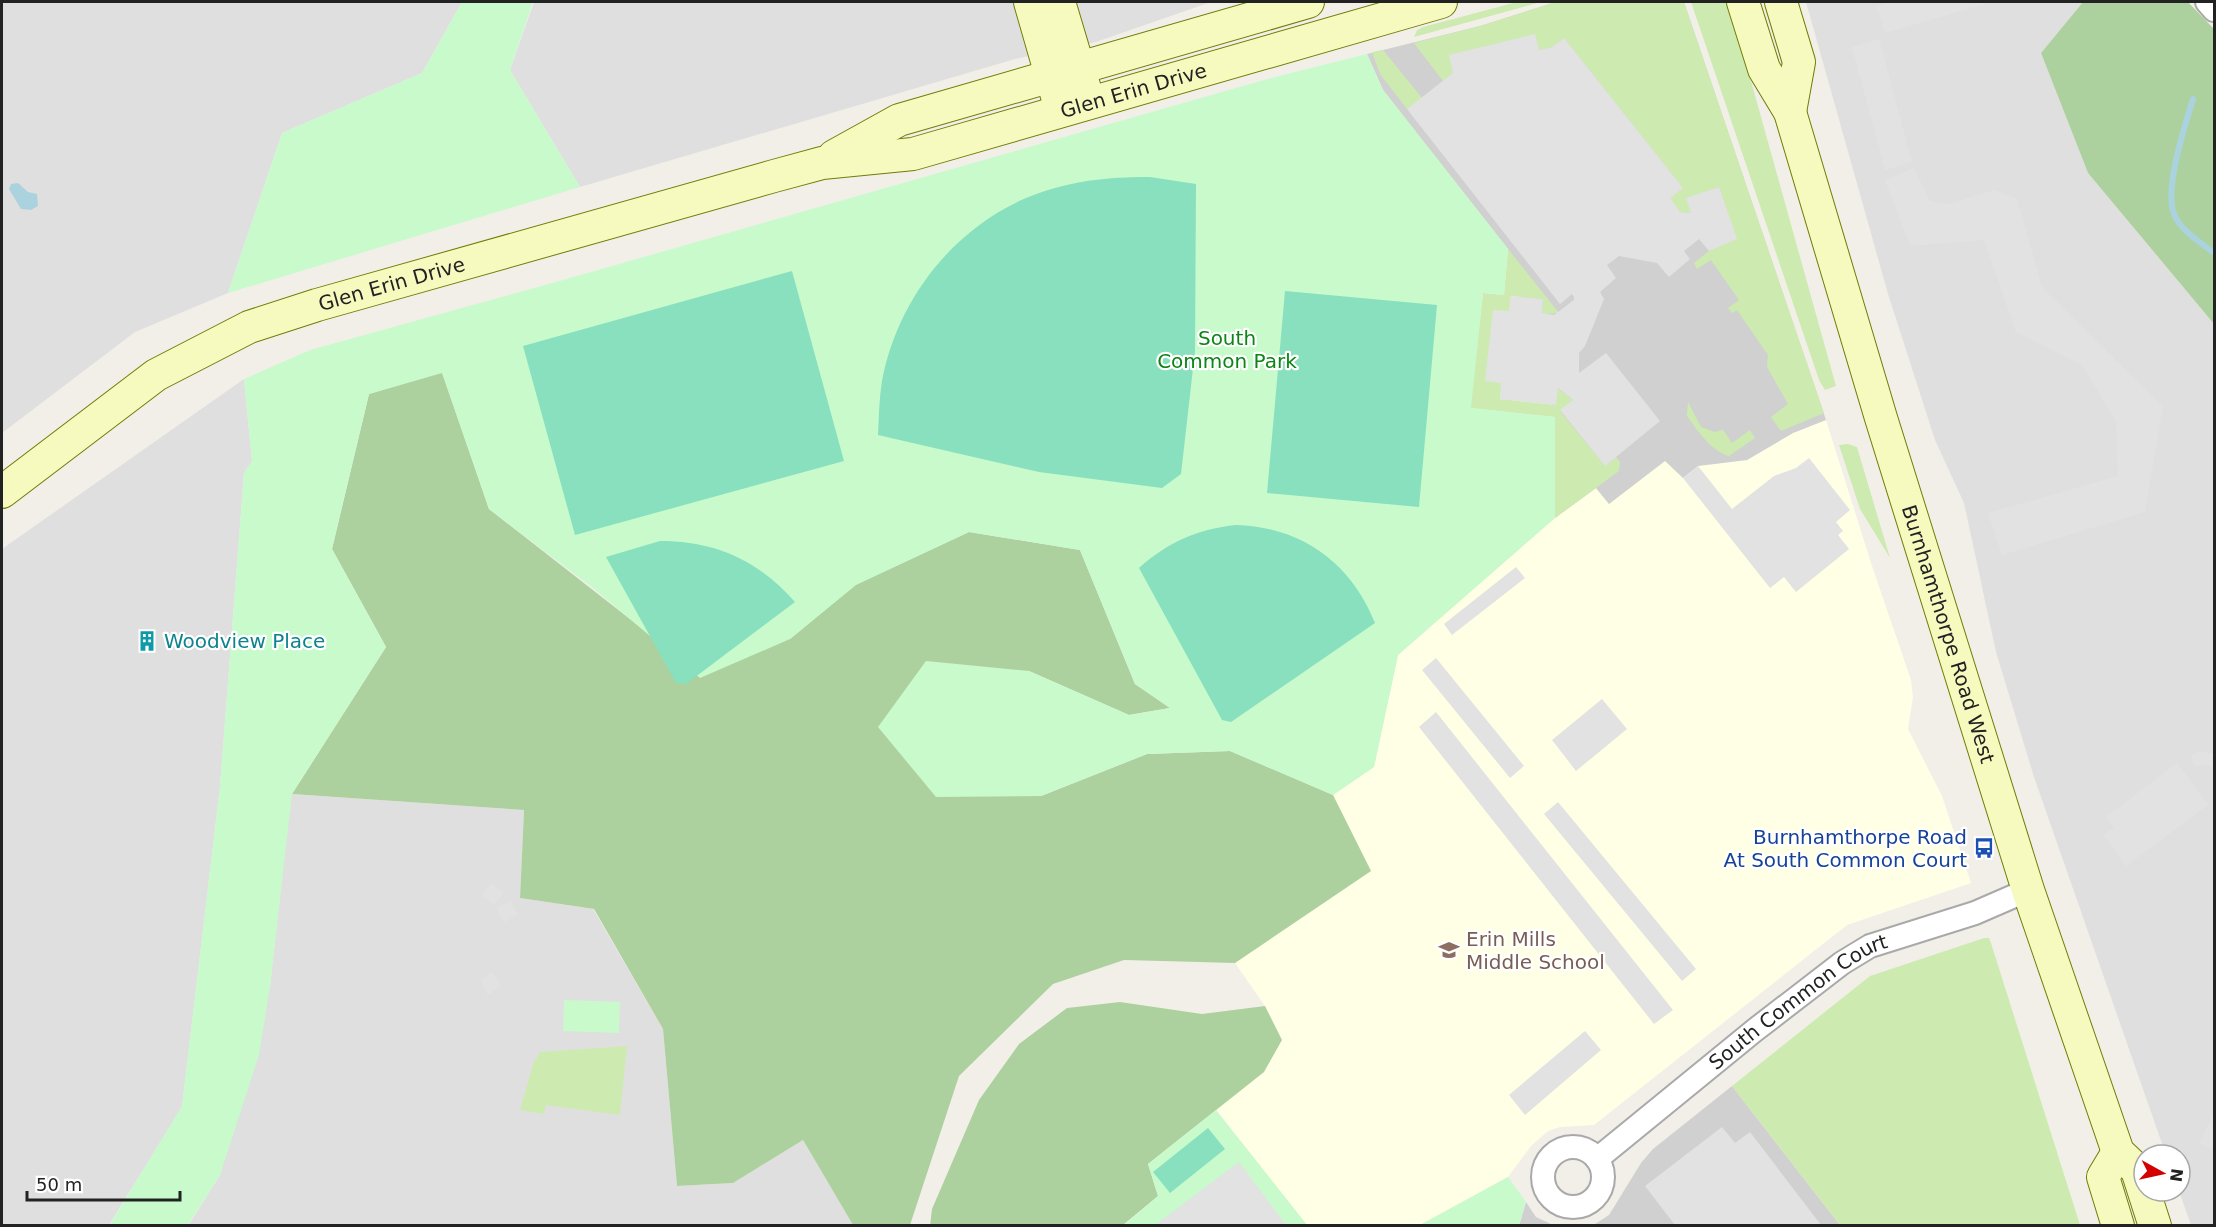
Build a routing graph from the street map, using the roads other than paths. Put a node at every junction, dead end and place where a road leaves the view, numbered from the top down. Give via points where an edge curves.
1 (1030, 2) edge
2 (1059, 2) edge
3 (1308, 2) edge
4 (1441, 2) edge
5 (1743, 2) edge
6 (1781, 2) edge
7 (2207, 2) edge
8 (2214, 10) edge
9 (1065, 72) junction
10 (1076, 108) junction
11 (1790, 112) junction
12 (822, 163) junction
13 (2, 492) edge
14 (2028, 890) junction
15 (2118, 1152) junction
16 (1597, 1159) dead end
17 (2118, 1226) edge
18 (2155, 1226) edge

1 - 9 street
2 - 9 street
3 - 9 street, Glen Erin Drive
4 - 10 street, Glen Erin Drive
5 - 11 street, Burnhamthorpe Road West via 1764,69
6 - 11 street, Burnhamthorpe Road West via 1798,62
7 - 8 street
9 - 10 street
9 - 12 street, Glen Erin Drive via 900,120
10 - 12 street, Glen Erin Drive via 913,154
11 - 14 street, Burnhamthorpe Road West
12 - 13 street, Glen Erin Drive via 249,327 156,375
14 - 15 street, Burnhamthorpe Road West
14 - 16 street, South Common Court via 1974,913 1870,946 1842,963
15 - 17 street via 2103,1177
15 - 18 street, Burnhamthorpe Road West via 2137,1170

